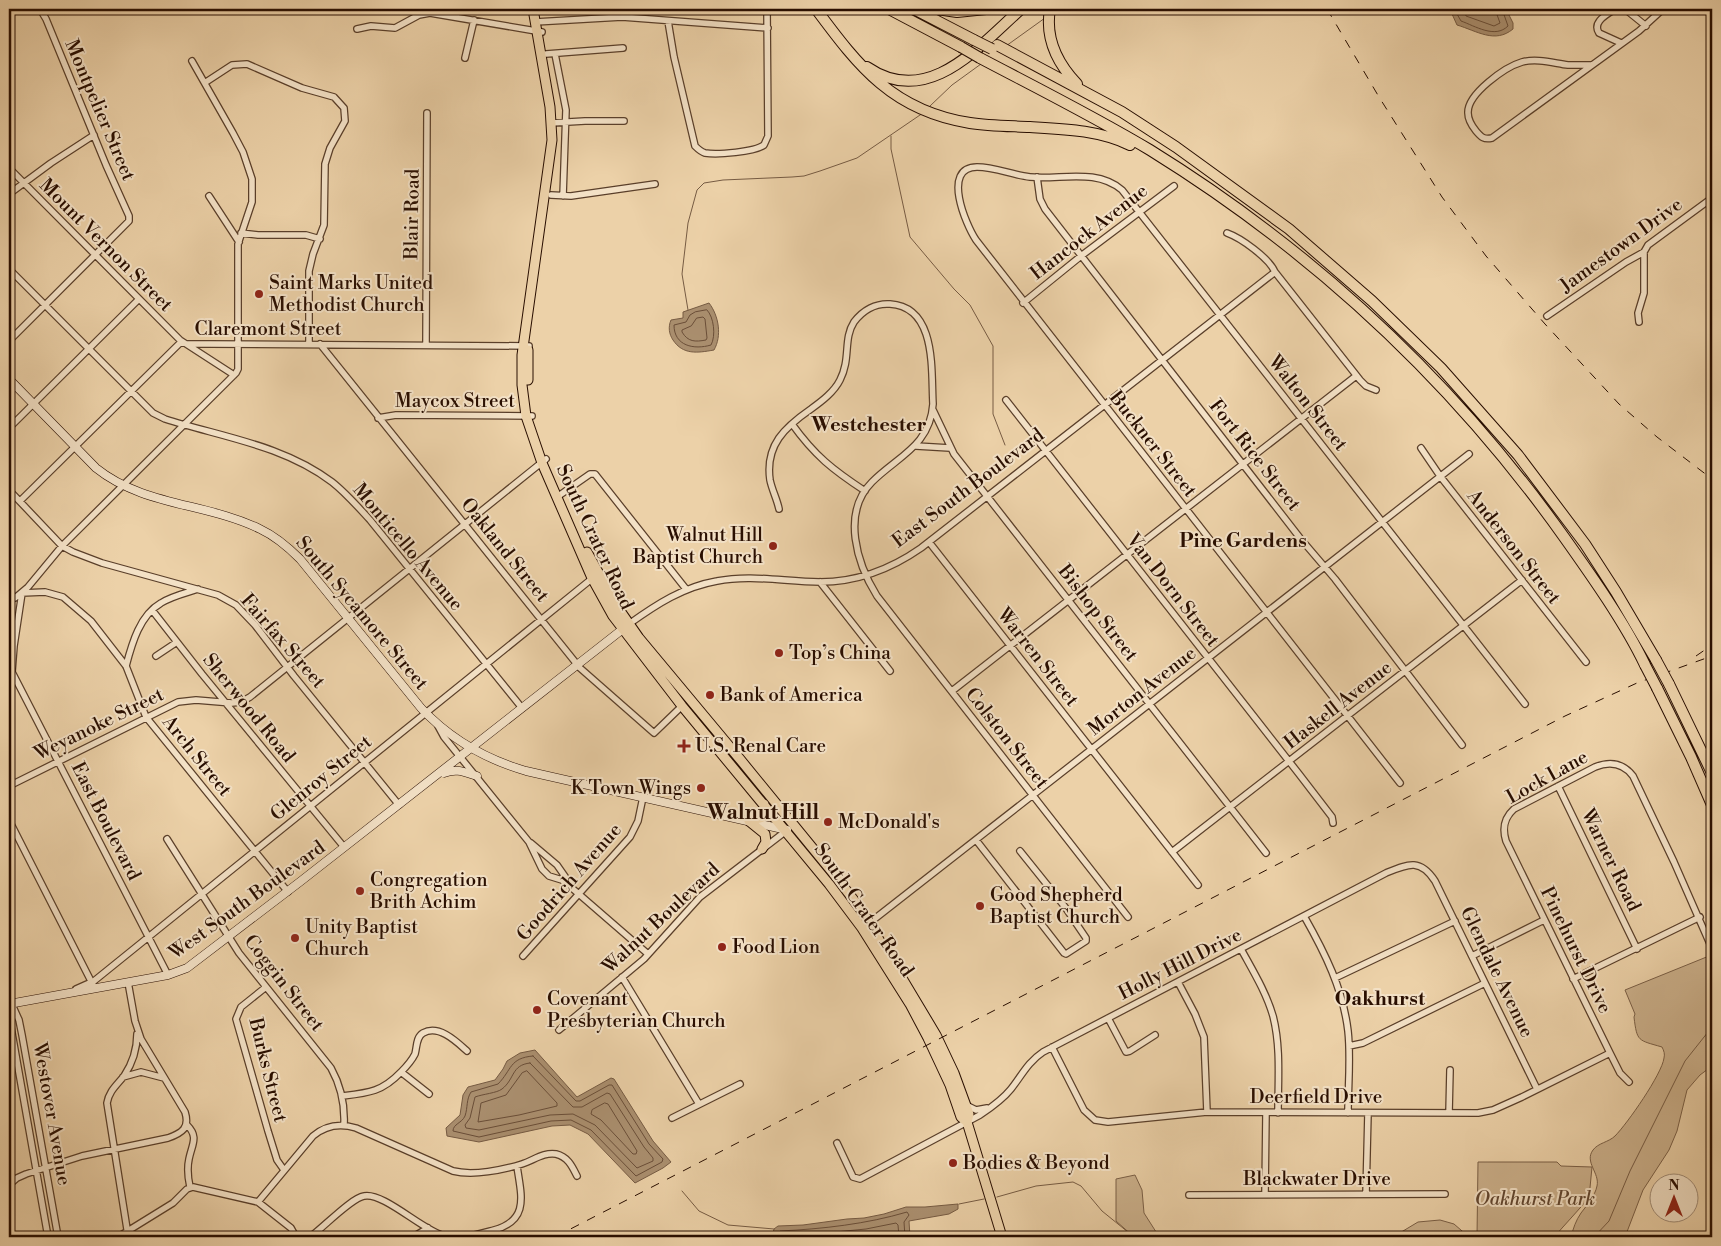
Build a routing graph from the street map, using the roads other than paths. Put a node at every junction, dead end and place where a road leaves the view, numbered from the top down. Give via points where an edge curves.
1 (40, 9) edge
2 (533, 9) edge
3 (539, 9) edge
4 (767, 9) edge
5 (816, 9) edge
6 (889, 9) edge
7 (914, 9) edge
8 (927, 9) edge
9 (937, 9) edge
10 (986, 9) edge
11 (1022, 9) edge
12 (1050, 9) edge
13 (1615, 9) edge
14 (1625, 9) edge
15 (1663, 9) edge
16 (474, 20) junction
17 (668, 21) junction
18 (539, 26) junction
19 (1646, 26) junction
20 (357, 28) dead end
21 (768, 28) junction
22 (977, 38) junction
23 (1621, 43) junction
24 (994, 47) junction
25 (623, 48) dead end
26 (551, 54) junction
27 (465, 58) dead end
28 (856, 59) junction
29 (192, 61) dead end
30 (1591, 65) junction
31 (206, 82) junction
32 (1083, 90) junction
33 (427, 113) dead end
34 (624, 121) dead end
35 (558, 122) junction
36 (94, 135) junction
37 (9, 168) edge
38 (1176, 168) junction
39 (1210, 172) junction
40 (1037, 177) junction
41 (24, 183) junction
42 (655, 184) dead end
43 (1174, 186) dead end
44 (9, 194) edge
45 (551, 195) junction
46 (209, 196) dead end
47 (563, 196) junction
48 (1712, 198) edge
49 (1140, 211) junction
50 (1227, 233) dead end
51 (241, 234) junction
52 (320, 239) junction
53 (239, 242) junction
54 (1644, 252) junction
55 (96, 255) junction
56 (1081, 256) junction
57 (9, 269) edge
58 (1274, 272) junction
59 (138, 299) junction
60 (1023, 303) junction
61 (45, 306) junction
62 (1220, 314) junction
63 (1547, 316) dead end
64 (1639, 322) dead end
65 (9, 341) edge
66 (181, 342) junction
67 (238, 344) junction
68 (308, 344) junction
69 (320, 344) junction
70 (426, 345) junction
71 (526, 346) junction
72 (88, 349) junction
73 (1162, 360) junction
74 (234, 375) junction
75 (1356, 376) junction
76 (9, 379) edge
77 (1376, 390) dead end
78 (131, 392) junction
79 (1006, 400) dead end
80 (33, 404) junction
81 (1104, 406) junction
82 (933, 410) junction
83 (530, 416) junction
84 (378, 418) junction
85 (1301, 418) junction
86 (184, 424) junction
87 (792, 424) junction
88 (9, 428) edge
89 (916, 446) junction
90 (76, 447) junction
91 (950, 448) junction
92 (1421, 448) dead end
93 (1046, 451) junction
94 (1469, 454) dead end
95 (544, 461) junction
96 (1243, 464) junction
97 (1440, 476) junction
98 (123, 486) junction
99 (9, 490) edge
100 (865, 491) junction
101 (559, 496) junction
102 (987, 496) junction
103 (20, 501) junction
104 (779, 509) dead end
105 (1185, 509) junction
106 (1382, 521) junction
107 (465, 525) junction
108 (929, 542) junction
109 (62, 546) junction
110 (1126, 555) junction
111 (1325, 566) junction
112 (410, 570) junction
113 (866, 575) junction
114 (595, 576) junction
115 (1522, 580) junction
116 (820, 582) junction
117 (686, 589) junction
118 (198, 590) junction
119 (22, 593) junction
120 (9, 600) edge
121 (1068, 600) junction
122 (152, 610) junction
123 (1266, 613) junction
124 (349, 619) junction
125 (541, 620) junction
126 (1463, 626) junction
127 (626, 627) junction
128 (177, 642) junction
129 (1010, 645) junction
130 (156, 656) dead end
131 (1208, 658) junction
132 (1586, 662) dead end
133 (486, 664) junction
134 (578, 664) junction
135 (126, 666) junction
136 (288, 668) junction
137 (890, 671) dead end
138 (1405, 671) junction
139 (952, 691) junction
140 (226, 703) junction
141 (1149, 703) junction
142 (1525, 704) dead end
143 (682, 706) junction
144 (522, 708) junction
145 (426, 713) junction
146 (146, 716) junction
147 (1347, 716) junction
148 (436, 722) junction
149 (1462, 745) dead end
150 (471, 748) junction
151 (1092, 749) junction
152 (461, 756) junction
153 (58, 761) junction
154 (365, 762) junction
155 (1289, 762) junction
156 (1712, 774) edge
157 (437, 776) junction
158 (476, 776) junction
159 (1400, 783) dead end
160 (9, 786) edge
161 (1558, 786) junction
162 (1033, 795) junction
163 (643, 798) junction
164 (764, 804) junction
165 (399, 805) junction
166 (1712, 805) edge
167 (310, 807) junction
168 (1231, 807) junction
169 (9, 820) edge
170 (749, 821) junction
171 (1333, 823) dead end
172 (794, 825) junction
173 (1504, 826) joint
174 (786, 831) junction
175 (166, 839) dead end
176 (976, 840) junction
177 (530, 842) junction
178 (344, 848) junction
179 (762, 849) junction
180 (255, 851) junction
181 (1020, 851) dead end
182 (1172, 852) junction
183 (1266, 853) dead end
184 (1427, 870) joint
185 (1198, 885) dead end
186 (573, 889) junction
187 (288, 892) junction
188 (201, 894) junction
189 (580, 894) junction
190 (1304, 916) junction
191 (1128, 917) dead end
192 (1700, 918) junction
193 (1455, 920) junction
194 (1544, 920) junction
195 (865, 926) junction
196 (148, 937) junction
197 (229, 937) junction
198 (1710, 944) dead end
199 (1636, 948) junction
200 (1241, 949) junction
201 (648, 954) junction
202 (523, 956) dead end
203 (1472, 956) junction
204 (168, 975) junction
205 (622, 977) junction
206 (1335, 978) junction
207 (1573, 979) junction
208 (128, 982) junction
209 (1178, 982) junction
210 (1485, 984) junction
211 (93, 985) junction
212 (266, 987) junction
213 (10, 1002) edge
214 (9, 1016) edge
215 (1108, 1018) junction
216 (137, 1029) junction
217 (559, 1030) dead end
218 (1155, 1035) dead end
219 (1349, 1046) junction
220 (1052, 1047) junction
221 (467, 1051) dead end
222 (1610, 1053) junction
223 (1450, 1070) dead end
224 (401, 1072) junction
225 (123, 1077) junction
226 (165, 1078) junction
227 (1630, 1082) dead end
228 (740, 1084) dead end
229 (1537, 1090) junction
230 (429, 1094) dead end
231 (342, 1096) junction
232 (965, 1103) junction
233 (699, 1104) junction
234 (991, 1107) junction
235 (1207, 1112) junction
236 (1266, 1112) junction
237 (36, 1113) junction
238 (1278, 1113) junction
239 (1348, 1113) junction
240 (1368, 1113) junction
241 (1449, 1113) junction
242 (26, 1114) junction
243 (672, 1118) dead end
244 (967, 1122) junction
245 (187, 1125) junction
246 (344, 1125) junction
247 (838, 1143) dead end
248 (114, 1150) junction
249 (517, 1166) junction
250 (46, 1168) junction
251 (284, 1170) junction
252 (36, 1171) junction
253 (577, 1176) dead end
254 (9, 1186) edge
255 (190, 1187) junction
256 (1265, 1194) junction
257 (1366, 1194) junction
258 (1445, 1194) dead end
259 (1189, 1195) dead end
260 (258, 1202) junction
261 (55, 1218) junction
262 (45, 1220) junction
263 (428, 1228) junction
264 (129, 1234) edge
265 (48, 1237) edge
266 (58, 1237) edge
267 (118, 1237) edge
268 (296, 1237) edge
269 (310, 1237) edge
270 (413, 1237) edge
271 (1002, 1237) edge

1 - 36 street, Montpelier Street
2 - 18 main road, South Crater Road
3 - 18 main road, South Crater Road
4 - 21 street
5 - 28 highway
6 - 38 highway, bridge via 1111,128
7 - 22 highway
8 - 22 highway
9 - 10 highway via 967,12
11 - 28 highway via 957,66 934,77 896,79 878,73
12 - 32 highway via 1049,34 1054,52 1062,67
13 - 23 street via 1596,28 1599,33
14 - 19 street
15 - 19 street
16 - 18 street
16 - 20 street via 424,14 395,28
16 - 27 street
17 - 18 street via 613,17
17 - 21 street
17 - 21 street via 694,143 705,153 764,145 768,136
18 - 26 main road, South Crater Road
18 - 35 main road, South Crater Road via 546,81
19 - 23 street
22 - 24 highway
23 - 30 street
24 - 32 highway
24 - 39 highway
25 - 26 street
26 - 35 main road, South Crater Road
28 - 38 highway via 872,78 894,94 945,118 978,124 1098,134 1126,143
29 - 31 street
30 - 30 street via 1492,138 1481,136 1468,118 1468,110 1476,94 1515,65 1534,60
31 - 51 street via 251,173 253,195
31 - 52 street via 232,65 248,64 302,88 330,95 342,103 345,121 325,164 325,218
32 - 39 highway via 1176,146
33 - 70 street, Blair Road
34 - 35 street
35 - 45 main road, South Crater Road
35 - 47 street
35 - 71 main road, South Crater Road via 549,166
36 - 41 street
36 - 55 street, Montpelier Street via 129,216 128,223
37 - 41 street, Mount Vernon Street
38 - 166 highway, bridge via 1316,268 1380,325 1446,391 1503,456 1602,593 1657,688
39 - 156 highway, bridge via 1289,229 1347,278 1409,335 1504,437 1554,501 1616,592 1669,684
40 - 49 street, Walton Street via 1088,176 1103,179 1122,190
40 - 56 street, Fort Rice Street via 1045,209
40 - 60 street, Buckner Street via 974,167 962,173 958,183 972,234
41 - 44 street
41 - 55 street, Mount Vernon Street
42 - 47 street
43 - 49 street, Hancock Avenue
45 - 47 street
45 - 71 main road, South Crater Road
46 - 53 street
48 - 54 street, Jamestown Drive via 1648,245
49 - 56 street, Hancock Avenue
49 - 62 street, Walton Street
50 - 58 street via 1269,261
51 - 52 street via 306,235
51 - 53 street
52 - 68 street via 309,271
53 - 67 street
54 - 63 street, Jamestown Drive
54 - 64 street via 1644,293 1638,313
55 - 59 street, Mount Vernon Street
55 - 61 street
56 - 60 street, Hancock Avenue
56 - 73 street, Fort Rice Street
57 - 61 street, Monticello Avenue
58 - 62 street, East South Boulevard
58 - 75 street
59 - 66 street, Mount Vernon Street
59 - 72 street
60 - 81 street, Buckner Street
61 - 65 street
61 - 72 street, Monticello Avenue
62 - 73 street, East South Boulevard
62 - 85 street, Walton Street
66 - 67 street, Claremont Street
66 - 74 street, Mount Vernon Street
66 - 78 street, Claremont Street
67 - 68 street, Claremont Street
67 - 74 street via 238,369
68 - 69 street, Claremont Street
69 - 70 street, Claremont Street
69 - 84 street, Oakland Street
70 - 71 street, Claremont Street
71 - 83 main road, South Crater Road via 522,385
72 - 78 street, Monticello Avenue
72 - 80 street
73 - 81 street, East South Boulevard
73 - 96 street, Fort Rice Street
74 - 86 street
75 - 77 street
75 - 85 street
76 - 80 main road, South Sycamore Street
78 - 86 street, Monticello Avenue via 153,413
78 - 90 street, Claremont Street
79 - 93 street, Van Dorn Street
80 - 88 street
80 - 90 main road, South Sycamore Street
81 - 93 street, East South Boulevard
81 - 105 street, Buckner Street
82 - 87 street via 926,332 916,315 908,309 879,304 861,314 853,323 846,364 836,386
82 - 89 street via 928,427
82 - 91 street, Bishop Street
83 - 84 street, Maycox Street via 396,415
83 - 95 main road, South Crater Road
84 - 107 street, Oakland Street
85 - 96 street
85 - 106 street, Walton Street
86 - 98 street
86 - 112 street, Monticello Avenue via 285,454 316,471 356,504
87 - 100 street via 807,446
87 - 104 street via 778,438 770,460 771,482
89 - 91 street
89 - 100 street
90 - 98 main road, South Sycamore Street via 96,468
90 - 103 street, Claremont Street
91 - 102 street, Bishop Street
92 - 97 street, Anderson Street
93 - 102 street, East South Boulevard
93 - 110 street, Van Dorn Street
94 - 97 street, Morton Avenue
95 - 101 main road, South Crater Road
95 - 107 street, Weyanoke Street
96 - 105 street
96 - 111 street, Fort Rice Street
97 - 106 street, Morton Avenue
97 - 115 street, Anderson Street
98 - 109 street
98 - 124 main road, South Sycamore Street via 267,532 300,559
99 - 103 street, Fairfax Street
100 - 113 street, Colston Street via 856,512 854,529
101 - 114 main road, South Crater Road
101 - 117 street via 592,473 597,475
102 - 108 street, East South Boulevard
102 - 121 street, Bishop Street
103 - 109 street, Fairfax Street
105 - 110 street
105 - 123 street, Buckner Street
106 - 111 street, Morton Avenue
106 - 126 street, Walton Street
107 - 112 street, Weyanoke Street
107 - 125 street, Oakland Street
108 - 113 street, East South Boulevard via 898,562
108 - 129 street, Warren Street
109 - 118 street, Fairfax Street via 102,562
109 - 119 street
110 - 121 street
110 - 131 street, Van Dorn Street
111 - 123 street, Morton Avenue
111 - 138 street, Fort Rice Street
112 - 124 street, Weyanoke Street
112 - 133 street, Monticello Avenue
113 - 116 street, East South Boulevard
113 - 139 street, Colston Street via 877,596
114 - 125 street, Glenroy Street
114 - 127 main road, South Crater Road
115 - 126 street, Haskell Avenue
115 - 132 street, Anderson Street
116 - 117 street, East South Boulevard via 738,578
116 - 137 street
117 - 127 street, East South Boulevard
118 - 122 street via 162,602
118 - 136 street, Fairfax Street via 236,605
119 - 120 street
119 - 135 street, Arch Street via 45,592 70,602 100,631
119 - 153 street, East Boulevard via 12,672
121 - 129 street
121 - 141 street, Bishop Street
122 - 128 street, Sherwood Road
122 - 135 street via 138,630
123 - 131 street, Morton Avenue
123 - 147 street, Buckner Street
124 - 136 street, Weyanoke Street
124 - 145 main road, South Sycamore Street
125 - 133 street, Glenroy Street
125 - 134 street, Oakland Street
126 - 138 street, Haskell Avenue
126 - 142 street, Walton Street
127 - 134 main road, East South Boulevard
127 - 143 main road, South Crater Road
127 - 172 main road, South Crater Road
128 - 130 street
128 - 140 street, Sherwood Road
129 - 139 street
129 - 151 street, Warren Street
131 - 141 street, Morton Avenue
131 - 155 street, Van Dorn Street
133 - 144 street, Monticello Avenue
133 - 145 street, Glenroy Street
134 - 143 street, Oakland Street via 654,732
134 - 144 main road, East South Boulevard
135 - 146 street, Arch Street
136 - 140 street, Weyanoke Street via 250,697
136 - 154 street, Fairfax Street
138 - 147 street, Haskell Avenue
138 - 149 street, Fort Rice Street
139 - 162 street, Colston Street
140 - 146 street, Weyanoke Street via 188,700
140 - 167 street, Sherwood Road
141 - 151 street, Morton Avenue
141 - 168 street, Bishop Street
143 - 164 main road, South Crater Road
144 - 150 main road, East South Boulevard
145 - 148 main road, South Sycamore Street
145 - 154 street, Glenroy Street
146 - 153 street, Weyanoke Street
146 - 180 street, Arch Street
147 - 155 street, Haskell Avenue
147 - 159 street, Buckner Street
148 - 150 main road, South Sycamore Street
148 - 152 street, South Sycamore Street
150 - 152 main road, West South Boulevard
150 - 163 main road, South Sycamore Street via 526,771
151 - 162 street, Morton Avenue
151 - 182 street, Warren Street
152 - 157 main road, West South Boulevard
152 - 158 street, South Sycamore Street
153 - 160 street, Weyanoke Street
153 - 196 street, East Boulevard
154 - 165 street, Fairfax Street
154 - 167 street, Glenroy Street
155 - 168 street, Haskell Avenue
155 - 171 street, Van Dorn Street via 1332,817
157 - 158 main road via 455,770
157 - 165 main road, West South Boulevard
158 - 177 street, South Sycamore Street
161 - 173 street, Lock Lane via 1514,809
161 - 192 street, Lock Lane via 1604,763 1625,769 1635,781
161 - 199 street, Warner Road
162 - 176 street, Morton Avenue
162 - 191 street, Colston Street
163 - 170 main road, South Sycamore Street
163 - 189 street, Goodrich Avenue via 633,832
164 - 170 main road via 766,811 763,817
164 - 174 main road, South Crater Road
165 - 178 main road, West South Boulevard
167 - 178 street, Sherwood Road
167 - 180 street, Glenroy Street
168 - 182 street, Haskell Avenue
168 - 183 street, Bishop Street
169 - 211 street
170 - 174 main road, South Sycamore Street
170 - 179 main road via 765,834 766,842
172 - 174 main road
172 - 195 main road, South Crater Road via 844,886
173 - 194 street, Pinehurst Drive via 1506,840
174 - 179 street, Walnut Boulevard
174 - 195 main road, South Crater Road
175 - 188 street, Coggin Street
176 - 181 street via 1066,954 1086,938
176 - 195 street, Morton Avenue
177 - 186 street via 557,865
177 - 186 street via 542,869
178 - 187 main road, West South Boulevard
179 - 201 street, Walnut Boulevard via 700,897
180 - 187 street, Arch Street
180 - 188 street, Glenroy Street
182 - 185 street, Warren Street
184 - 190 street, Holly Hill Drive via 1415,865 1404,866
184 - 193 street, Glendale Avenue
186 - 189 street
187 - 197 main road, West South Boulevard
188 - 196 street, Glenroy Street
188 - 197 street, Coggin Street
189 - 201 street
189 - 202 street, Goodrich Avenue
190 - 200 street, Holly Hill Drive
190 - 206 street
192 - 198 street
192 - 199 street
193 - 203 street, Glendale Avenue
193 - 206 street
194 - 203 street
194 - 207 street, Pinehurst Drive
195 - 232 main road, South Crater Road via 936,1035
195 - 244 main road, South Crater Road via 924,1029 961,1117
196 - 204 street, East Boulevard
196 - 211 street, Glenroy Street
197 - 204 main road, West South Boulevard via 187,968
197 - 212 street, Coggin Street
199 - 207 street
200 - 209 street, Holly Hill Drive
200 - 238 street via 1274,1021
201 - 205 street, Walnut Boulevard
203 - 210 street, Glendale Avenue
204 - 208 main road, West South Boulevard
205 - 217 street, Walnut Boulevard
205 - 233 street
206 - 219 street via 1346,1018
207 - 222 street, Pinehurst Drive
208 - 211 main road, West South Boulevard
208 - 216 street
209 - 215 street, Holly Hill Drive
209 - 235 street via 1204,1037
210 - 219 street via 1371,1040
210 - 229 street, Glendale Avenue
211 - 213 main road, West South Boulevard via 65,994
212 - 231 street, Coggin Street via 330,1068
212 - 251 street, Burks Street via 241,1007 237,1023 275,1153
213 - 237 street, Westover Avenue via 21,1027
214 - 242 street, Westover Avenue
215 - 218 street via 1126,1052
215 - 220 street, Holly Hill Drive
216 - 225 street via 134,1054
216 - 226 street via 144,1047
219 - 239 street
220 - 234 street, Holly Hill Drive via 1035,1057 1010,1090
220 - 235 street, Deerfield Drive via 1078,1100 1095,1120 1111,1122
221 - 224 street via 446,1035 433,1031 421,1034 413,1057
222 - 227 street, Pinehurst Drive via 1620,1074
222 - 229 street, Deerfield Drive
223 - 241 street
224 - 230 street
224 - 231 street via 380,1089
225 - 226 street via 141,1072
225 - 248 street via 108,1096 107,1103
226 - 245 street via 187,1117
228 - 233 street
229 - 241 street, Deerfield Drive via 1485,1112
231 - 246 street, Coggin Street
232 - 234 street via 976,1110
232 - 244 main road, South Crater Road via 969,1114
233 - 243 street
234 - 244 street, Holly Hill Drive
235 - 236 street, Deerfield Drive
236 - 238 street, Deerfield Drive
236 - 256 street
237 - 242 street
237 - 250 street, Westover Avenue
238 - 239 street, Deerfield Drive
239 - 240 street, Deerfield Drive
240 - 241 street, Deerfield Drive
240 - 257 street
242 - 252 street, Westover Avenue
244 - 247 street, Holly Hill Drive via 860,1179 852,1176
244 - 271 main road, South Crater Road
245 - 248 street via 168,1138
245 - 255 street via 194,1141 189,1160
246 - 249 street via 460,1173
246 - 251 street via 317,1133
248 - 250 street
248 - 264 street
249 - 253 street via 554,1154 568,1160
249 - 263 street via 521,1207 518,1216 508,1225 456,1237 440,1235
250 - 252 street
250 - 261 street, Westover Avenue
251 - 260 street
252 - 254 street via 17,1178
252 - 262 street, Westover Avenue
255 - 260 street
255 - 264 street
256 - 257 street, Blackwater Drive
256 - 259 street, Blackwater Drive
257 - 258 street, Blackwater Drive
260 - 268 street via 291,1228
261 - 262 street
261 - 266 street, Westover Avenue
262 - 265 street, Westover Avenue
263 - 269 street via 384,1201 367,1195 355,1200
263 - 270 street
264 - 267 street

